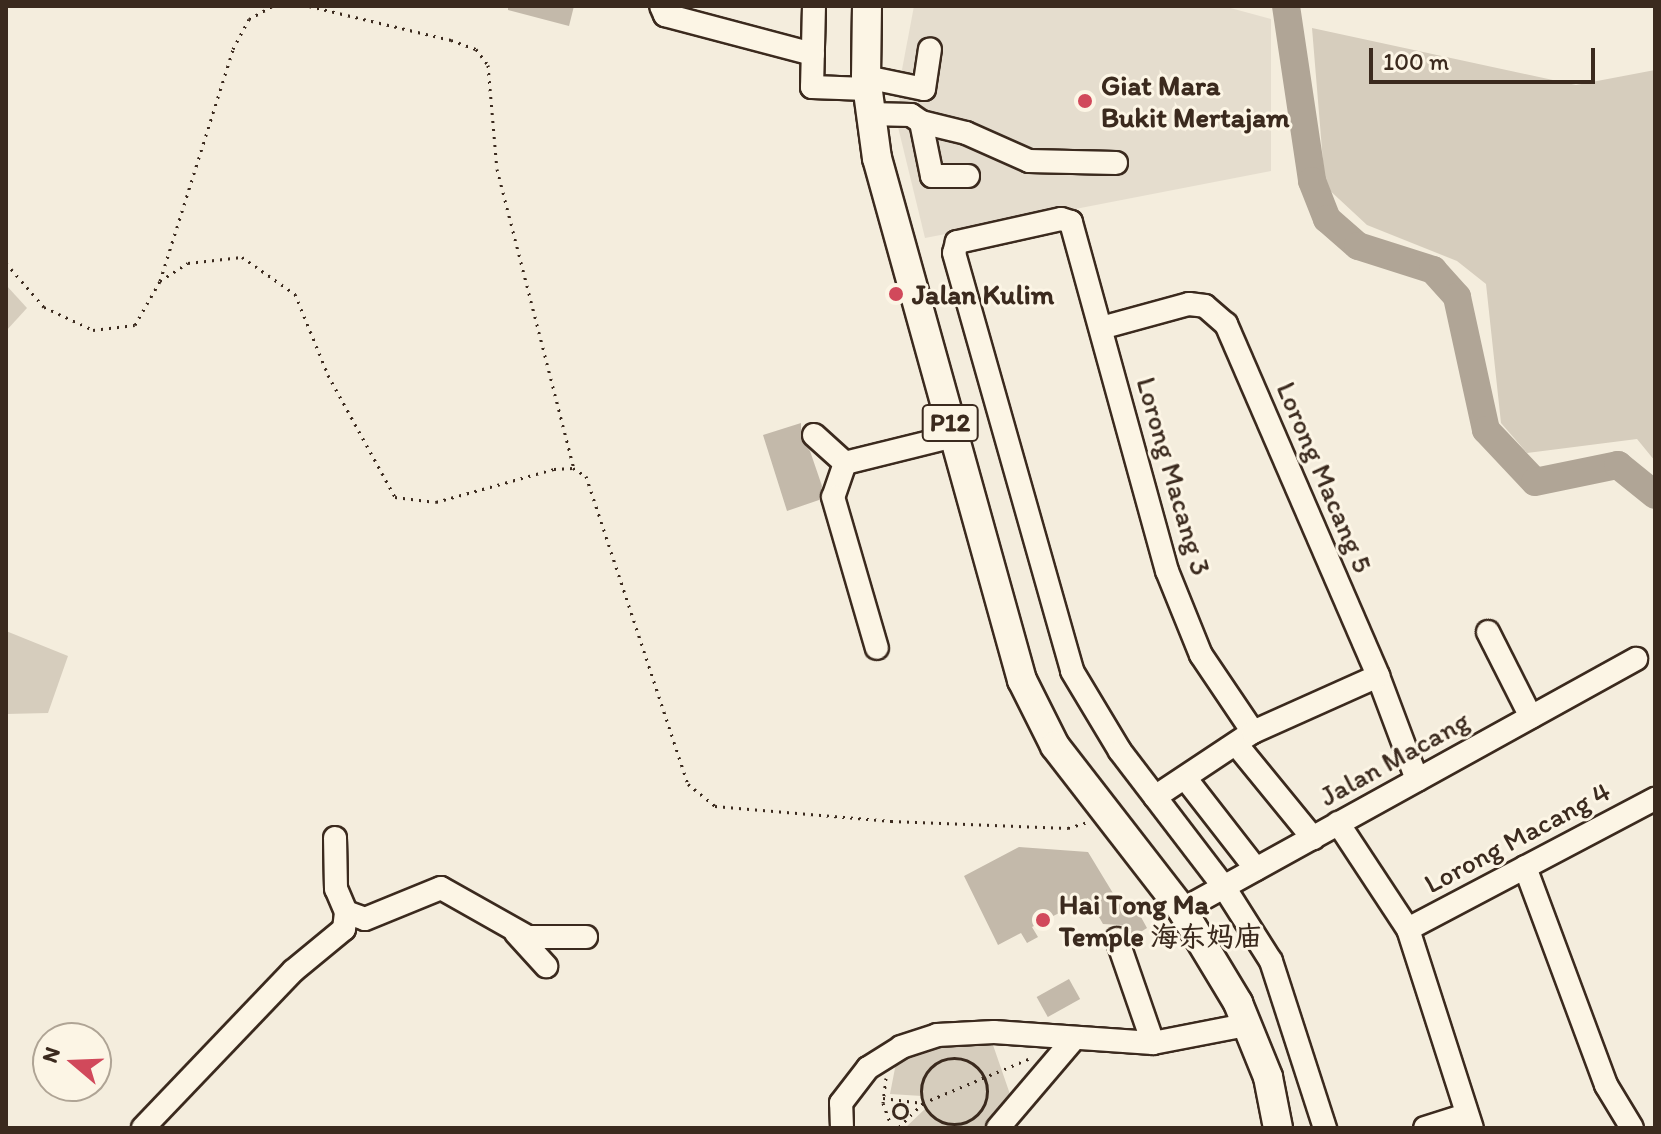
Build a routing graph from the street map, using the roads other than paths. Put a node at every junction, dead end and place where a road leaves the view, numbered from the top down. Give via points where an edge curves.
1 (661, 6) edge
2 (814, 6) edge
3 (867, 6) edge
4 (930, 49) dead end
5 (813, 54) junction
6 (914, 90) junction
7 (867, 94) junction
8 (916, 118) junction
9 (1116, 163) dead end
10 (968, 176) dead end
11 (1101, 328) junction
12 (814, 435) dead end
13 (954, 436) junction
14 (845, 463) junction
15 (1488, 632) dead end
16 (877, 648) dead end
17 (1636, 659) dead end
18 (1378, 676) junction
19 (1531, 717) junction
20 (1245, 738) junction
21 (1186, 779) junction
22 (1417, 780) junction
23 (1155, 797) junction
24 (1655, 799) edge
25 (1338, 823) junction
26 (335, 838) dead end
27 (1313, 838) junction
28 (1525, 867) junction
29 (1256, 869) junction
30 (1224, 887) junction
31 (1182, 910) junction
32 (346, 912) junction
33 (1408, 929) junction
34 (512, 930) junction
35 (586, 937) dead end
36 (1117, 939) dead end
37 (546, 966) dead end
38 (1246, 1025) junction
39 (1073, 1040) junction
40 (1153, 1043) junction
41 (1469, 1121) edge
42 (143, 1128) edge
43 (842, 1128) edge
44 (998, 1128) edge
45 (1278, 1128) edge
46 (1325, 1128) edge
47 (1425, 1128) edge
48 (1632, 1128) edge

1 - 5 street via 665,15
2 - 5 street
3 - 7 main road, P12
4 - 6 street via 924,89
5 - 7 street via 812,87
6 - 7 street
6 - 8 street
7 - 8 street
7 - 13 main road, P12
8 - 9 street via 1029,161
8 - 10 street via 932,176
11 - 18 street, Lorong Macang 5 via 1189,304 1205,306 1226,324
11 - 20 street, Lorong Macang 3 via 1167,571 1201,655
11 - 23 street, Lorong Macang 3 via 1071,222 1061,219 957,242 954,253 1072,671
12 - 14 street
13 - 14 street
13 - 31 main road, P12 via 1022,680 1055,746
14 - 16 street via 833,497
15 - 19 street
17 - 19 street, Jalan Macang
18 - 20 street
18 - 22 street, Lorong Macang 5
19 - 22 street, Jalan Macang
20 - 21 street
20 - 27 street, Lorong Macang 3
21 - 23 street
21 - 29 street
22 - 25 street, Jalan Macang
23 - 30 street
24 - 28 street, Lorong Macang 4
25 - 27 street, Jalan Macang
25 - 33 street
26 - 32 street via 336,889
27 - 29 street, Jalan Macang
28 - 33 street, Lorong Macang 4
28 - 48 street via 1606,1085
29 - 30 street, Jalan Macang
30 - 31 street, Jalan Macang
30 - 46 street via 1271,961
31 - 38 main road, P12
32 - 34 street via 365,919 441,888
32 - 42 street via 344,929 293,971
33 - 41 street
34 - 35 street via 528,937
34 - 37 street
36 - 40 street
38 - 40 street
38 - 45 main road, P12 via 1268,1077
39 - 40 street
39 - 43 street via 994,1032 937,1035 891,1053 851,1085 841,1103
39 - 44 street
41 - 47 street

